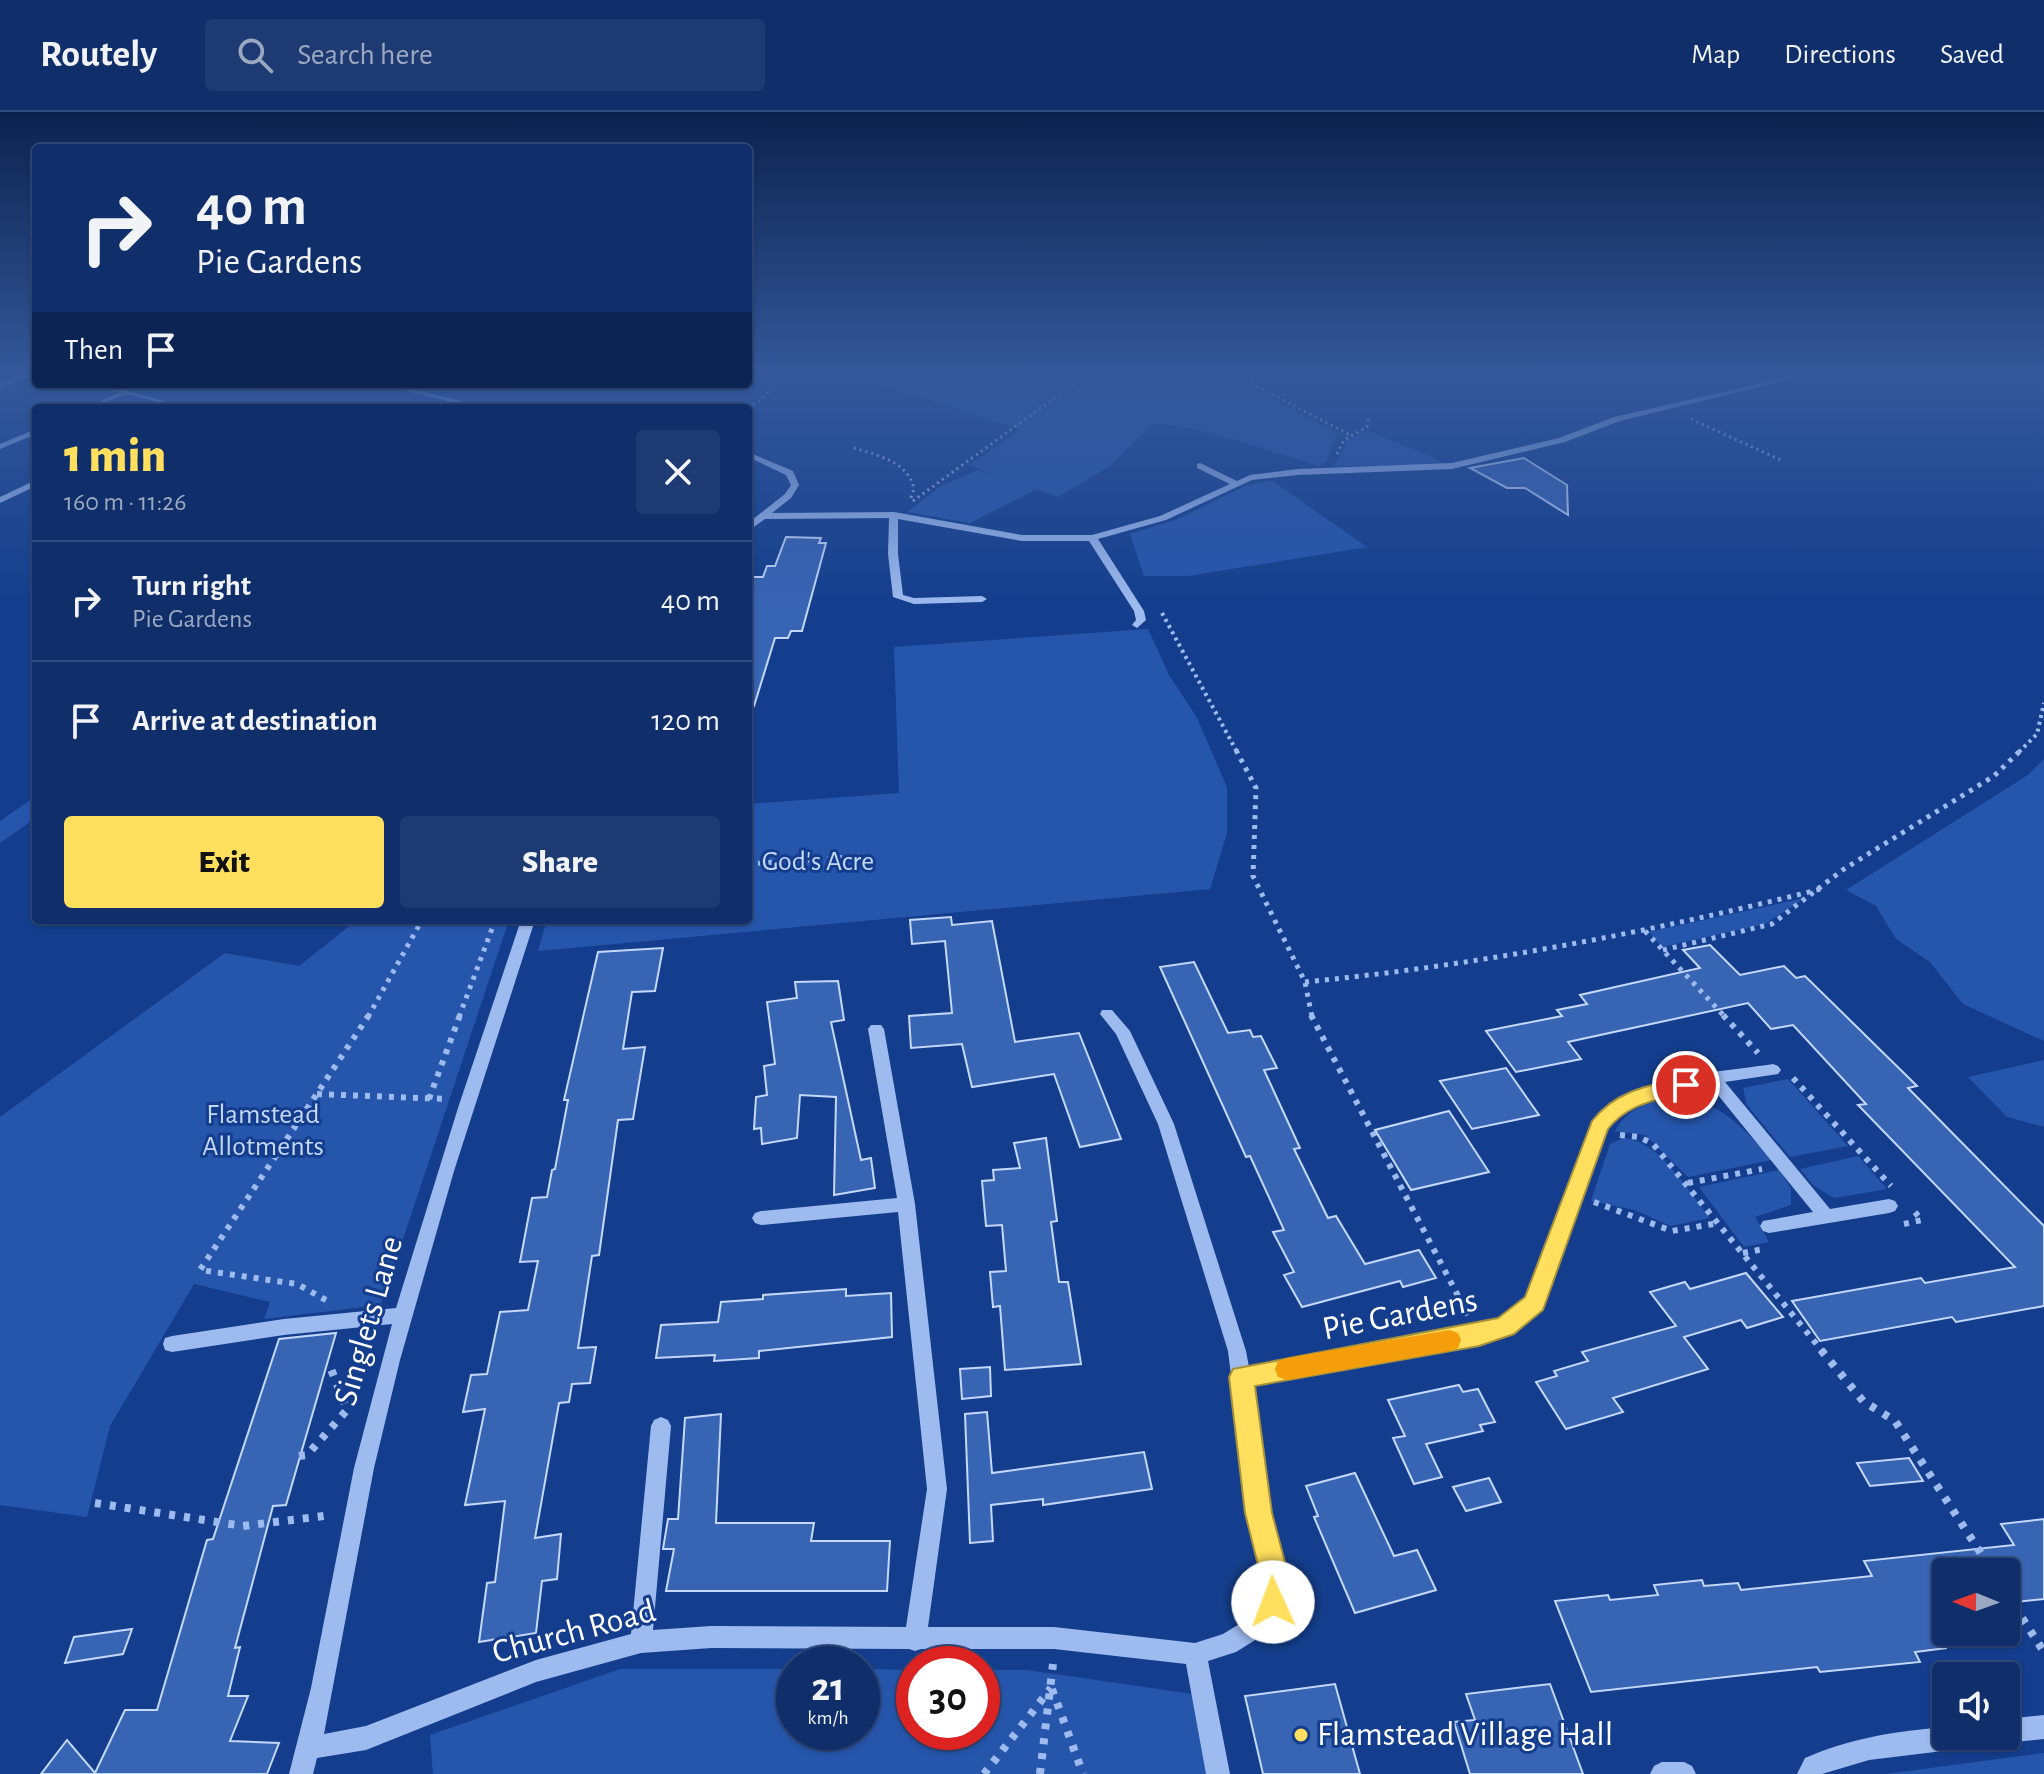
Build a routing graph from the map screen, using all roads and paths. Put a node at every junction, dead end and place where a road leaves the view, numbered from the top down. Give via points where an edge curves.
1 (867, 453) edge
2 (980, 453) edge
3 (1509, 453) edge
4 (1765, 453) edge
5 (752, 455) edge
6 (1783, 461) dead end
7 (1200, 466) dead end
8 (1236, 484) junction
9 (32, 485) edge
10 (0, 500) edge
11 (894, 515) junction
12 (765, 516) junction
13 (752, 525) edge
14 (1092, 538) junction
15 (982, 599) dead end
16 (1157, 604) dead end
17 (1137, 625) dead end
18 (2044, 703) edge
19 (865, 856) dead end
20 (752, 864) edge
21 (1821, 889) junction
22 (420, 924) edge
23 (527, 924) edge
24 (493, 926) dead end
25 (1644, 930) junction
26 (1663, 950) junction
27 (1305, 982) junction
28 (1107, 1014) dead end
29 (876, 1029) dead end
30 (1760, 1056) junction
31 (1778, 1066) junction
32 (1714, 1080) junction
33 (316, 1094) junction
34 (429, 1099) junction
35 (468, 1100) junction
36 (1595, 1137) junction
37 (1784, 1165) junction
38 (1688, 1183) junction
39 (1576, 1197) junction
40 (906, 1204) junction
41 (1889, 1206) dead end
42 (1826, 1216) junction
43 (761, 1218) dead end
44 (1719, 1223) junction
45 (1769, 1226) dead end
46 (1893, 1226) dead end
47 (1779, 1246) dead end
48 (1742, 1253) junction
49 (341, 1300) dead end
50 (402, 1315) junction
51 (1479, 1335) junction
52 (172, 1344) dead end
53 (325, 1370) dead end
54 (1241, 1377) junction
55 (661, 1426) dead end
56 (299, 1456) dead end
57 (95, 1503) dead end
58 (355, 1512) junction
59 (1984, 1558) edge
60 (2020, 1615) edge
61 (915, 1640) junction
62 (641, 1642) junction
63 (2044, 1652) edge
64 (1195, 1654) junction
65 (1053, 1664) dead end
66 (1051, 1687) junction
67 (2044, 1727) edge
68 (2020, 1730) edge
69 (1932, 1740) edge
70 (308, 1748) junction
71 (301, 1774) edge
72 (984, 1774) edge
73 (1040, 1774) edge
74 (1083, 1774) edge
75 (1218, 1774) edge
76 (1662, 1774) edge
77 (1684, 1774) edge
78 (1809, 1774) edge

1 - 2 path via 913,478 908,505
3 - 8 street via 1452,466 1298,472
4 - 6 path
5 - 12 street via 776,463 795,478 793,491
7 - 8 street
8 - 14 street via 1163,518
9 - 10 street
11 - 12 street
11 - 14 street via 1022,538
11 - 15 street via 898,597
12 - 13 street
14 - 17 street via 1139,611
16 - 27 path via 1256,788 1253,876
18 - 21 path via 2037,734 1994,776 1844,869
19 - 20 path
21 - 25 path
21 - 26 path via 1772,924
22 - 33 path via 379,1000
23 - 35 street, Singlets Lane
24 - 34 path
25 - 26 path
25 - 27 path via 1387,975
26 - 30 path
27 - 51 path via 1308,1010
28 - 54 street via 1122,1031 1166,1124 1223,1301
29 - 40 street
30 - 31 path
30 - 31 path
31 - 32 street, Pie Gardens
31 - 46 path via 1922,1220
32 - 36 street, Pie Gardens via 1640,1094 1609,1113
32 - 37 street
33 - 34 path
33 - 49 path via 200,1270 297,1284 328,1301
34 - 35 path
35 - 50 street, Singlets Lane
36 - 38 path via 1639,1137 1653,1144
36 - 39 street, Pie Gardens
37 - 38 path
37 - 42 street
38 - 44 path
39 - 44 path via 1672,1231
39 - 51 street, Pie Gardens via 1534,1303 1505,1326
40 - 43 street
40 - 61 street via 937,1489
41 - 42 street
42 - 45 street
44 - 48 path
47 - 48 path
48 - 59 path via 1863,1401 1895,1421
50 - 52 street
50 - 58 street, Singlets Lane
51 - 54 street, Pie Gardens
53 - 56 path via 331,1369 347,1410 307,1455
54 - 64 street via 1258,1513 1277,1585 1268,1619 1228,1644
55 - 62 street
57 - 58 path via 243,1526
58 - 70 street, Singlets Lane
60 - 63 path
61 - 62 street, Church Road via 711,1637
61 - 64 street, Church Road via 1054,1638
62 - 70 street, Church Road via 536,1671 366,1738
64 - 75 street
65 - 66 path
66 - 72 path
66 - 73 path
66 - 74 path
67 - 68 street
69 - 78 street via 1833,1756
70 - 71 street, Singlets Lane
76 - 77 street

